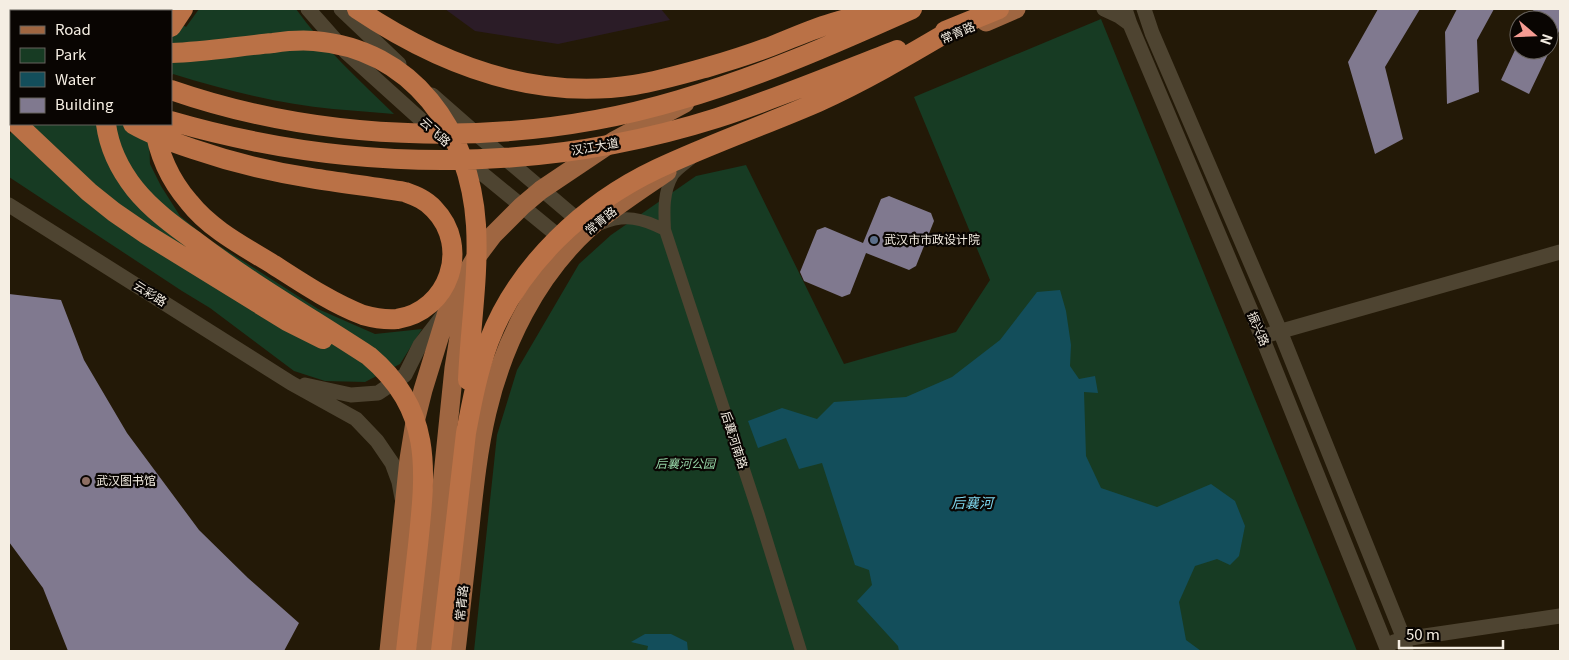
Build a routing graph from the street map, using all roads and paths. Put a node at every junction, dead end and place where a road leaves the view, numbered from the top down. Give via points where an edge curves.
1 (308, 9) edge
2 (341, 9) edge
3 (356, 9) edge
4 (883, 9) edge
5 (896, 9) edge
6 (912, 9) edge
7 (999, 9) edge
8 (1016, 9) edge
9 (1104, 9) edge
10 (1125, 9) edge
11 (1145, 9) edge
12 (1130, 24) junction
13 (958, 26) junction
14 (172, 52) edge
15 (172, 90) edge
16 (172, 121) edge
17 (18, 125) edge
18 (106, 125) edge
19 (135, 125) edge
20 (156, 135) edge
21 (156, 135) edge
22 (156, 135) edge
23 (724, 136) junction
24 (541, 190) junction
25 (9, 204) edge
26 (522, 206) junction
27 (588, 229) junction
28 (665, 230) junction
29 (571, 247) junction
30 (1560, 252) edge
31 (474, 259) junction
32 (448, 309) junction
33 (1280, 331) junction
34 (1262, 337) junction
35 (369, 356) junction
36 (291, 383) junction
37 (466, 432) junction
38 (404, 509) junction
39 (1560, 616) edge
40 (1405, 645) edge
41 (1387, 648) edge
42 (389, 651) edge
43 (406, 651) edge
44 (425, 651) edge
45 (441, 651) edge
46 (456, 651) edge
47 (801, 651) edge

1 - 26 street, 云飞路 via 347,53 454,150
2 - 24 street, 云飞路 via 473,132
3 - 4 highway via 404,39 471,69 538,85 586,88 634,85 672,77
5 - 24 main road via 670,111 614,140
6 - 15 highway via 718,88 636,112 552,127 425,134 365,130 259,114
7 - 13 highway, 汉江大道
8 - 23 main road, 常青路 via 786,106
9 - 12 street
10 - 12 street, 振兴路
11 - 33 street, 振兴路 via 1152,33
12 - 34 street, 振兴路
13 - 16 highway, 汉江大道 via 717,118 635,140 551,154 466,160 381,159 255,142
13 - 37 highway via 819,102 637,179 580,218 526,275 504,310 480,367
14 - 37 highway via 295,41 329,42 362,51 392,66 417,85 438,109 466,170 476,223 477,266
17 - 35 highway via 89,192 146,234 287,321 331,343
18 - 35 highway via 111,145 126,176 161,215 222,261
19 - 20 highway
21 - 22 highway via 256,167 415,196 433,208 450,236 452,263 448,280 427,307 417,313 395,319 361,314 304,284 214,226 190,204 176,184
23 - 27 main road, 常青路 via 638,191
23 - 28 street, 后襄河南路 via 674,175 666,192
24 - 26 main road
24 - 27 street, 云飞路
25 - 36 street, 云彩路
26 - 29 street, 云飞路
26 - 31 main road
27 - 28 street via 618,218 639,218
27 - 29 main road, 常青路
28 - 47 street, 后襄河南路
29 - 46 main road, 常青路 via 530,303 507,348 492,392 476,472
30 - 33 street
31 - 32 main road
31 - 44 main road via 454,368
32 - 36 street via 420,345 405,375 378,393 351,395
32 - 38 main road via 415,422
33 - 34 street
33 - 40 street, 振兴路
34 - 41 street, 振兴路
35 - 43 highway via 391,377 408,402 422,449 423,491
36 - 38 street, 云彩路 via 356,419 377,441 392,463
37 - 45 highway
38 - 42 main road
39 - 40 street
40 - 41 street

